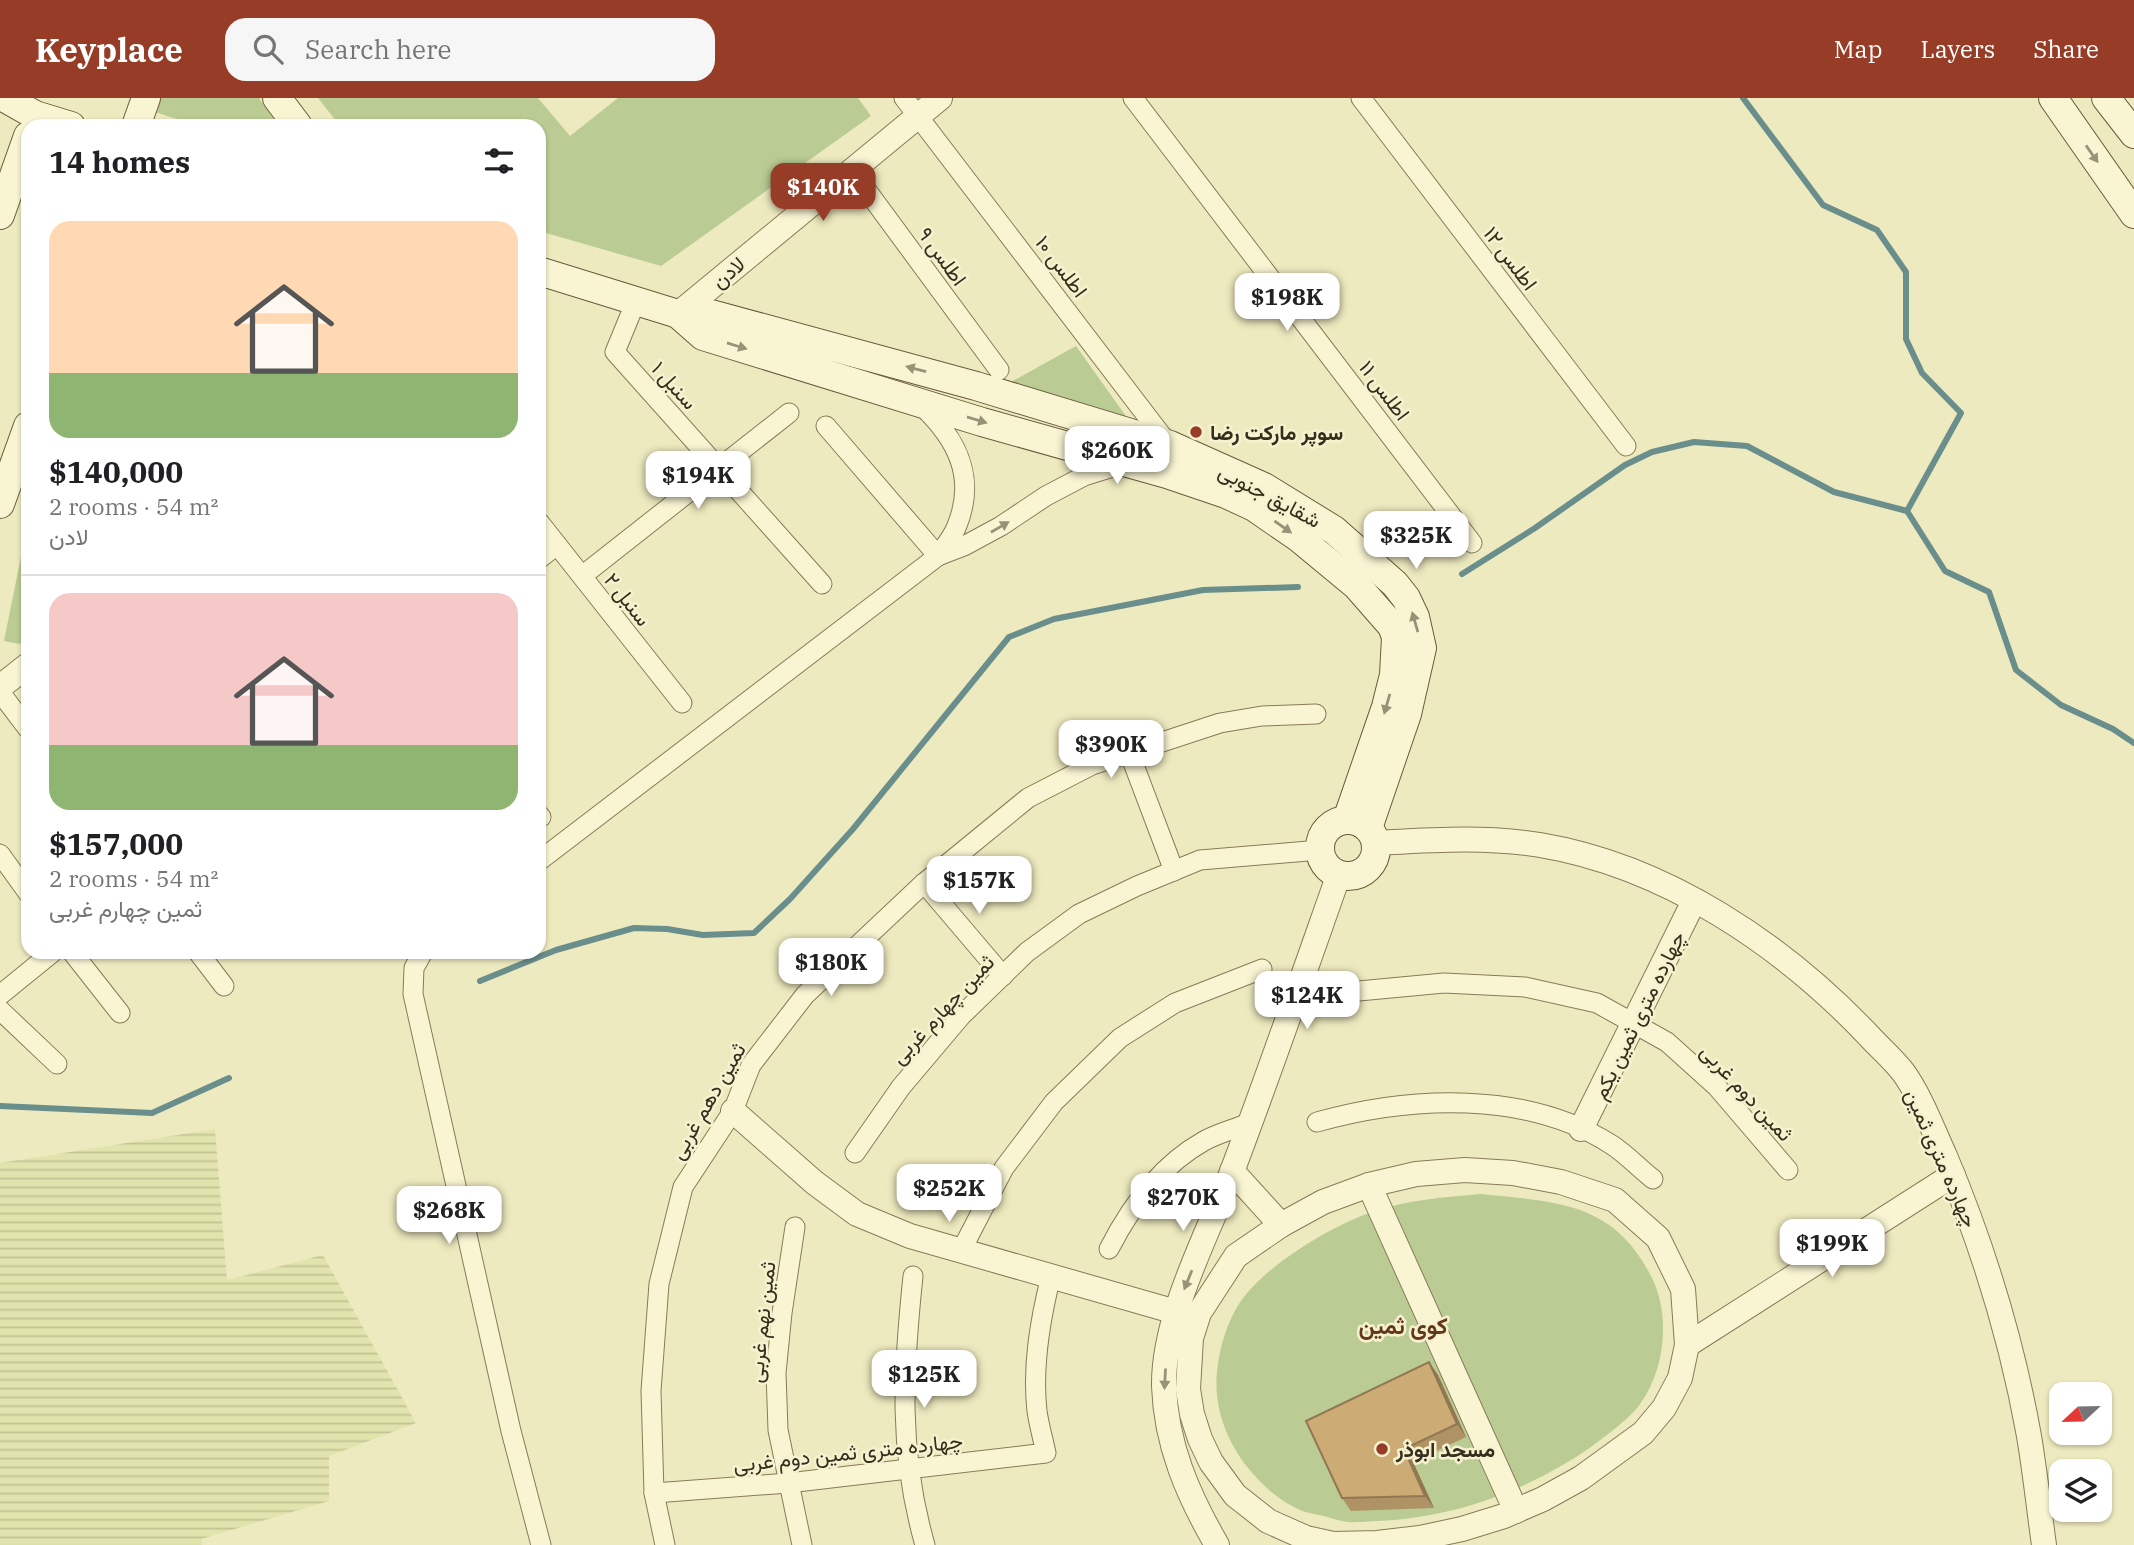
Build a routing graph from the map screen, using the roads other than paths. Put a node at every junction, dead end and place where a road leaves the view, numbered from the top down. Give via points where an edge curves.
1 (5, 98) edge
2 (146, 98) edge
3 (277, 98) edge
4 (940, 98) edge
5 (1133, 98) edge
6 (1361, 98) edge
7 (2053, 98) edge
8 (2106, 98) edge
9 (911, 106) edge
10 (0, 118) edge
11 (34, 119) edge
12 (138, 119) edge
13 (293, 119) edge
14 (2134, 134) edge
15 (21, 156) edge
16 (851, 169) junction
17 (2134, 214) edge
18 (0, 215) edge
19 (546, 274) edge
20 (636, 301) junction
21 (678, 314) junction
22 (999, 370) dead end
23 (918, 402) junction
24 (789, 413) dead end
25 (826, 426) dead end
26 (1170, 445) junction
27 (21, 446) edge
28 (1626, 446) dead end
29 (1126, 463) junction
30 (719, 469) junction
31 (0, 504) edge
32 (546, 531) edge
33 (1472, 543) dead end
34 (557, 545) junction
35 (546, 554) edge
36 (938, 556) junction
37 (582, 576) junction
38 (822, 584) dead end
39 (21, 670) edge
40 (0, 687) edge
41 (0, 692) edge
42 (682, 704) dead end
43 (1316, 714) dead end
44 (21, 720) edge
45 (1129, 752) junction
46 (1363, 830) junction
47 (1320, 849) junction
48 (0, 854) edge
49 (546, 856) edge
50 (1174, 871) junction
51 (1339, 874) junction
52 (21, 882) edge
53 (924, 883) junction
54 (1694, 901) junction
55 (45, 959) edge
56 (78, 959) edge
57 (203, 959) edge
58 (419, 959) edge
59 (1262, 969) dead end
60 (1003, 976) junction
61 (224, 986) dead end
62 (1348, 992) dead end
63 (0, 996) edge
64 (0, 1010) edge
65 (120, 1013) dead end
66 (1634, 1024) junction
67 (57, 1064) dead end
68 (733, 1111) junction
69 (1317, 1122) dead end
70 (1249, 1123) junction
71 (1581, 1129) junction
72 (855, 1153) dead end
73 (1788, 1170) dead end
74 (1232, 1171) junction
75 (1952, 1175) junction
76 (1653, 1179) dead end
77 (1369, 1185) junction
78 (1281, 1225) junction
79 (795, 1227) dead end
80 (1110, 1249) dead end
81 (961, 1251) junction
82 (913, 1276) dead end
83 (1051, 1276) junction
84 (1176, 1312) junction
85 (1688, 1345) junction
86 (909, 1471) junction
87 (788, 1483) junction
88 (654, 1493) junction
89 (1516, 1511) junction
90 (1333, 1544) edge
91 (541, 1545) edge
92 (664, 1545) edge
93 (802, 1545) edge
94 (925, 1545) edge
95 (1217, 1545) edge
96 (2043, 1545) edge

1 - 11 main road
2 - 12 main road
3 - 13 main road
4 - 9 street, لادن
5 - 33 street, اطلس ۱۱
6 - 28 street, اطلس ۱۲
7 -> 17 main road
8 - 14 main road
9 - 16 street, لادن
9 - 26 street, اطلس ۱۰
10 - 11 main road
15 - 18 main road
16 - 21 street, لادن
16 - 22 street, اطلس ۹
19 - 20 main road, شقایق جنوبی
20 - 21 main road, شقایق جنوبی
20 - 30 street, سنبل ۱ via 615,352
21 -> 23 main road, شقایق جنوبی via 703,336
26 -> 21 main road, شقایق جنوبی via 711,314
23 -> 29 main road, شقایق جنوبی
23 - 36 street via 955,443 963,469 963,502 956,529
24 - 30 street
25 - 36 street
46 -> 26 main road, شقایق جنوبی via 1407,713 1422,648 1406,598 1335,530 1264,487
27 - 31 main road
36 -> 29 street via 1001,526 1084,476
29 -> 46 main road, شقایق جنوبی via 1254,507 1357,586 1392,626 1396,637 1394,675
30 - 37 street
30 - 38 street, سنبل ۱
32 - 34 street, سنبل ۲
34 - 35 street
34 - 37 street, سنبل ۲
36 - 49 street
37 - 42 street, سنبل ۲
39 - 40 street
41 - 44 street
43 - 45 street, ثمین دهم غربی via 1220,723
45 - 50 street
45 - 53 street, ثمین دهم غربی via 1092,765 1028,798
46 - 47 main road via 1336,822 1322,838
46 - 51 main road via 1373,859 1356,874
46 - 54 street, چهارده متری ثمین via 1491,839 1588,855 1640,873
47 - 50 street, ثمین چهارم غربی via 1200,860
47 - 51 main road via 1326,865
48 - 52 street
50 - 60 street, ثمین چهارم غربی via 1079,914
51 - 70 street
53 - 60 street
53 - 68 street, ثمین دهم غربی via 805,995 751,1065
54 - 66 street, چهارده متری ثمین یکم
54 - 75 street, چهارده متری ثمین via 1760,941 1837,1003 1904,1073
55 - 63 street
56 - 65 street
57 - 61 street
58 - 91 street via 413,994
59 - 81 street via 1175,1003 1120,1038 1054,1102 1004,1168
60 - 72 street, ثمین چهارم غربی via 961,1016 901,1087
62 - 66 street, ثمین دوم غربی via 1444,983 1525,987 1597,1003
64 - 67 street
66 - 71 street, چهارده متری ثمین یکم
66 - 73 street, ثمین دوم غربی via 1667,1042 1717,1087
68 - 81 street via 856,1214
68 - 88 street, ثمین دهم غربی via 683,1187 659,1284 651,1391
69 - 71 street via 1354,1111 1456,1102 1542,1113
70 - 74 street
70 - 80 street via 1205,1140 1168,1166 1141,1196
71 - 76 street via 1612,1145
74 - 78 street
74 -> 84 street
75 - 85 street
75 - 96 street, چهارده متری ثمین via 1980,1246 2016,1380 2029,1435
77 - 78 street via 1323,1202
77 - 85 street via 1416,1174 1513,1172 1615,1200 1658,1238 1684,1289
77 - 89 street
78 - 90 street via 1236,1256 1199,1313 1188,1363 1192,1414 1211,1462 1235,1495 1268,1521
79 - 87 street, ثمین نهم غربی via 776,1373 778,1430
81 - 83 street
82 - 86 street via 904,1406
83 - 84 street
83 - 86 street, چهارده متری ثمین دوم غربی via 1042,1310 1037,1364 1037,1411 1046,1453
84 -> 95 street via 1164,1383 1167,1424 1180,1471
85 - 89 street via 1680,1378 1643,1433 1581,1478
86 - 87 street, چهارده متری ثمین دوم غربی
86 - 94 street
87 - 88 street, چهارده متری ثمین دوم غربی
87 - 93 street, ثمین نهم غربی
88 - 92 street, ثمین دهم غربی
89 - 90 street via 1420,1538

